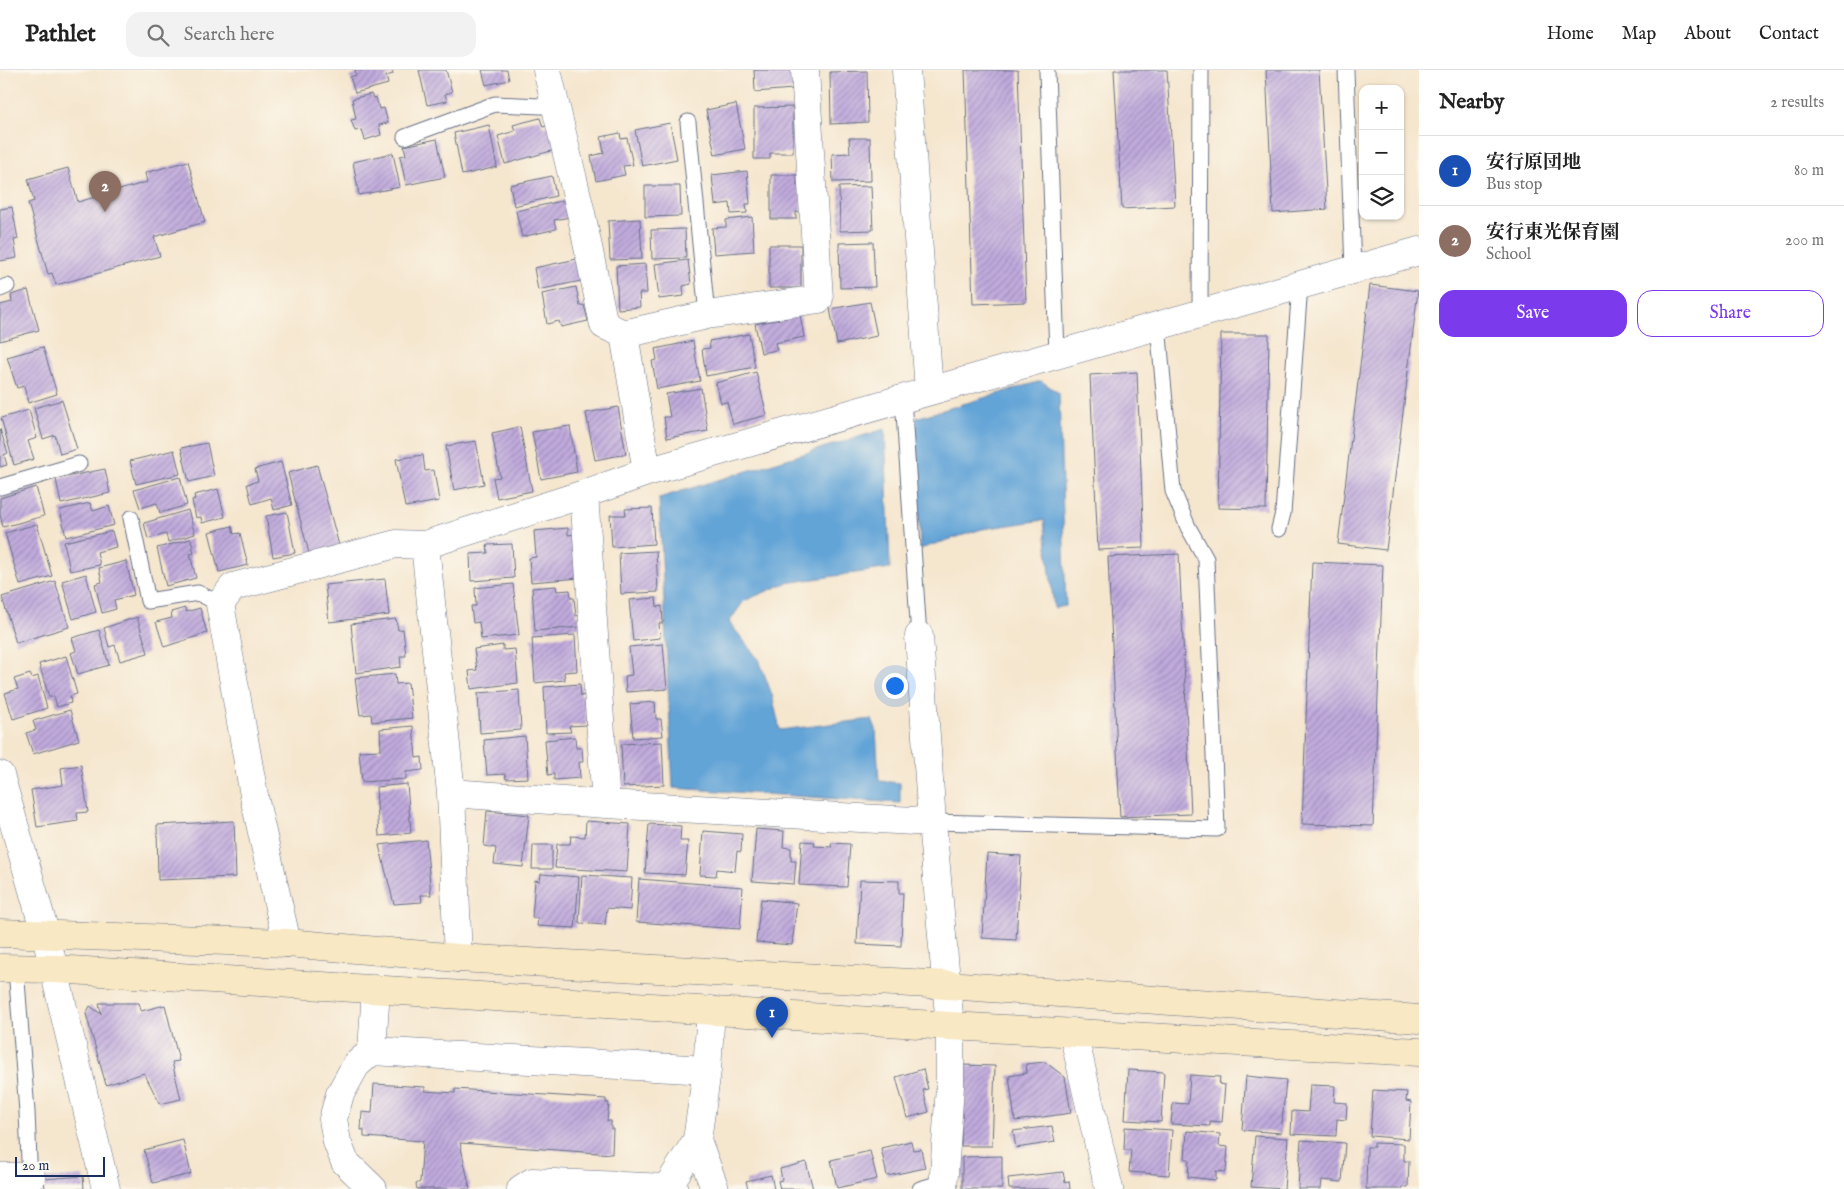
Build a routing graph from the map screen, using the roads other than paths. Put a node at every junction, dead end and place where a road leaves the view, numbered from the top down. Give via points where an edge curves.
1 (547, 70) edge
2 (805, 70) edge
3 (906, 70) edge
4 (1201, 70) edge
5 (1346, 70) edge
6 (1047, 71) edge
7 (556, 104) junction
8 (688, 122) dead end
9 (405, 137) dead end
10 (1419, 251) edge
11 (1353, 270) junction
12 (1300, 285) junction
13 (1200, 313) junction
14 (707, 315) junction
15 (1158, 326) junction
16 (624, 334) junction
17 (1057, 354) junction
18 (916, 394) junction
19 (79, 464) dead end
20 (647, 472) junction
21 (0, 487) edge
22 (584, 494) junction
23 (131, 518) dead end
24 (1279, 529) dead end
25 (425, 545) junction
26 (220, 604) junction
27 (919, 636) joint
28 (0, 775) edge
29 (451, 793) junction
30 (606, 804) junction
31 (932, 822) junction
32 (0, 933) edge
33 (46, 936) junction
34 (288, 943) junction
35 (458, 958) junction
36 (8, 968) edge
37 (55, 969) junction
38 (948, 985) junction
39 (376, 989) junction
40 (710, 1010) junction
41 (1419, 1019) edge
42 (950, 1026) junction
43 (1073, 1032) junction
44 (372, 1051) junction
45 (1419, 1052) edge
46 (707, 1070) junction
47 (697, 1140) junction
48 (0, 1177) edge
49 (30, 1183) edge
50 (936, 1187) edge
51 (670, 1188) edge
52 (106, 1189) edge
53 (373, 1189) edge
54 (521, 1189) edge
55 (715, 1189) edge
56 (1109, 1189) edge

1 - 7 street
2 - 14 street via 819,299
3 - 18 street
4 - 13 lane
5 - 11 lane
6 - 17 lane
7 - 9 lane via 495,104
7 - 16 street via 604,325
8 - 14 lane
10 - 11 street
11 - 12 street
12 - 13 street
12 - 24 lane via 1283,513
13 - 15 street
14 - 16 street
15 - 17 street
15 - 31 lane via 1173,491 1188,527 1213,558 1217,829
16 - 20 street
17 - 18 street
18 - 20 street
18 - 27 lane
19 - 21 lane
20 - 22 street
22 - 25 street
22 - 30 street
23 - 26 lane via 148,601 198,593
25 - 26 street via 396,544 233,587
25 - 29 street
26 - 34 street via 255,800
27 - 31 street
28 - 33 street
29 - 30 street
29 - 35 street
30 - 31 street
31 - 38 street
32 - 33 street
33 - 34 street
33 - 37 street
34 - 35 street
35 - 38 street
36 - 37 street
36 - 49 lane
37 - 39 street
37 - 52 street
38 - 41 street
38 - 42 street
39 - 40 street
39 - 44 street
40 - 42 street
40 - 46 street
42 - 43 street
42 - 50 street via 950,1086
43 - 45 street
43 - 56 street
44 - 46 street
44 - 53 street via 356,1065 340,1094 333,1118 337,1142 346,1162
46 - 47 street
47 - 51 street
47 - 55 street
48 - 49 street
51 - 54 street via 532,1182

